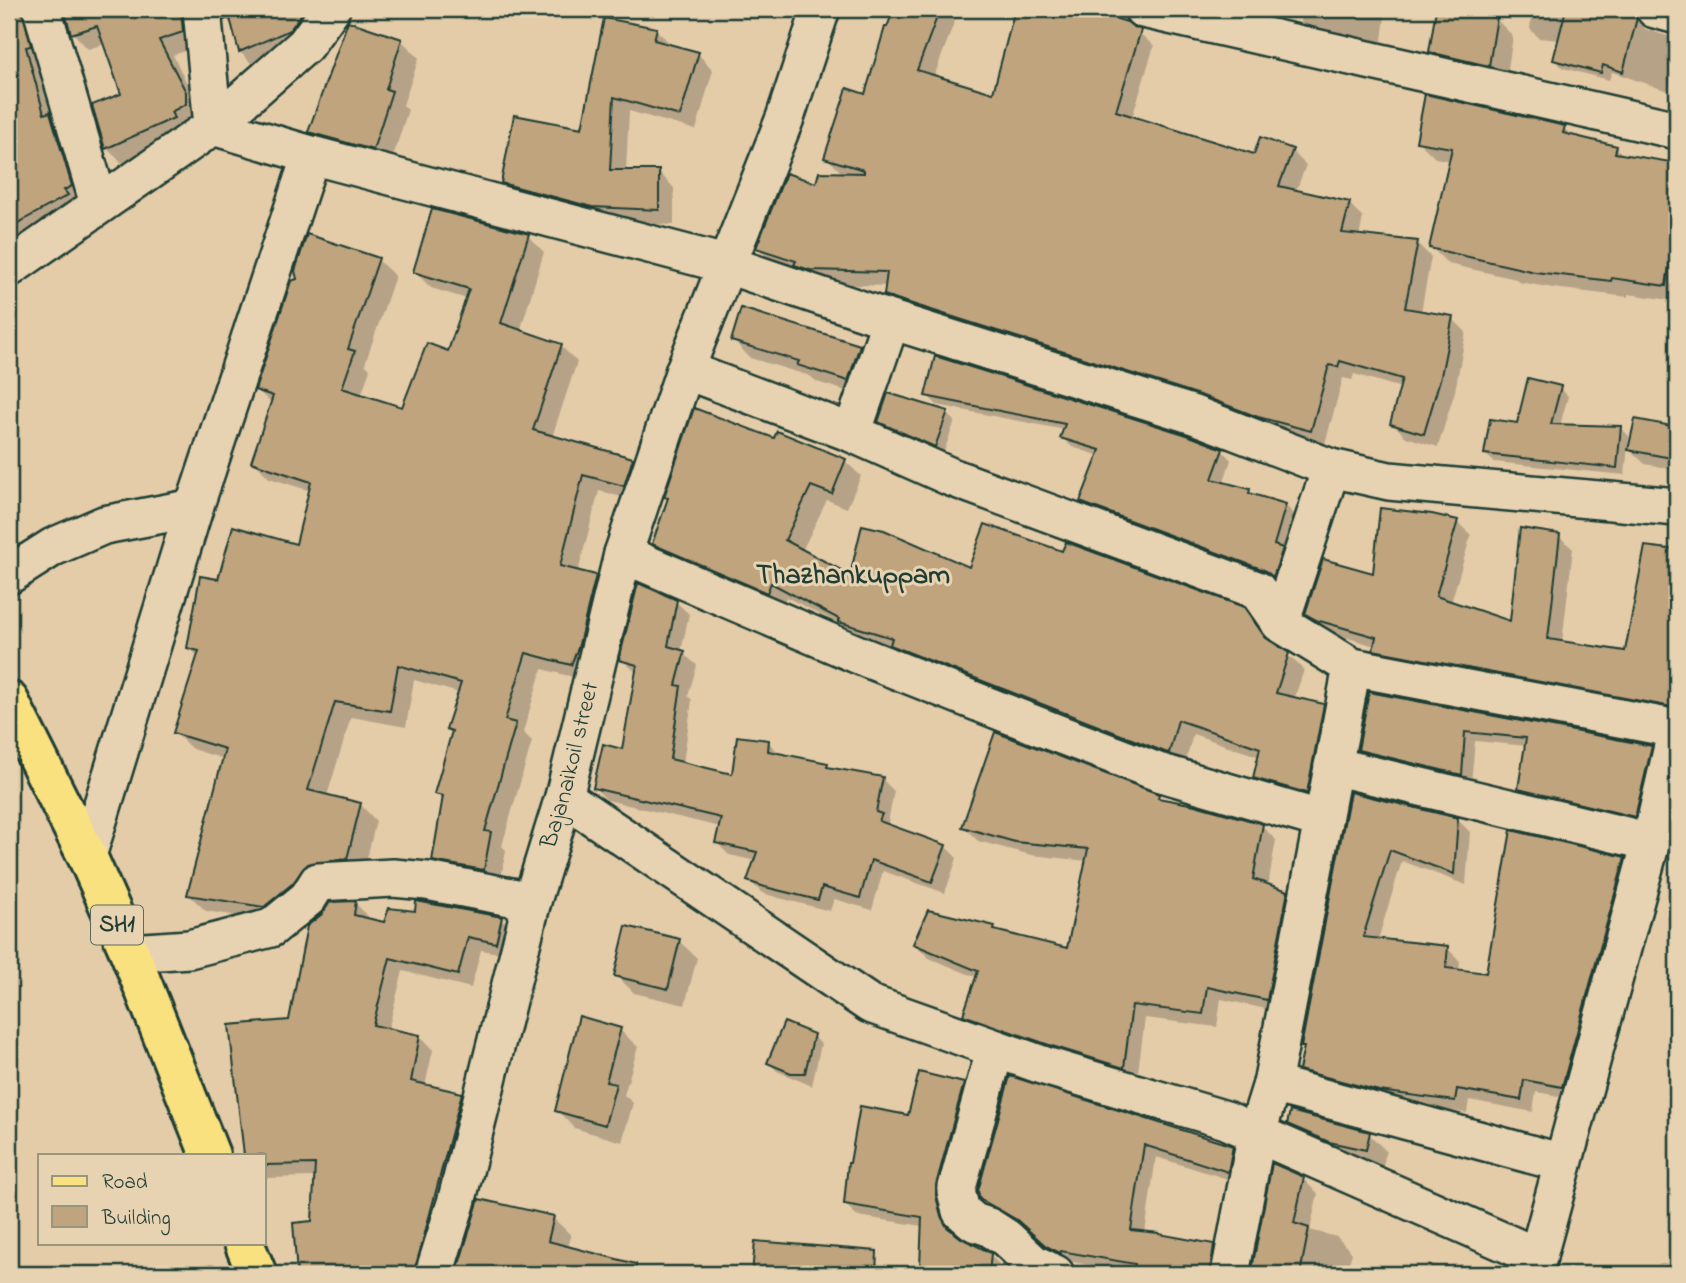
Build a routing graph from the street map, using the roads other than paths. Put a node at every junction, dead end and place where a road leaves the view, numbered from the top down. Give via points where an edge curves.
1 (42, 9) edge
2 (202, 9) edge
3 (331, 9) edge
4 (821, 9) edge
5 (1143, 9) edge
6 (1656, 9) edge
7 (1677, 15) edge
8 (213, 126) junction
9 (1677, 130) edge
10 (311, 155) junction
11 (99, 204) junction
12 (725, 264) junction
13 (9, 268) edge
14 (891, 320) junction
15 (685, 370) junction
16 (852, 433) junction
17 (1331, 468) junction
18 (1677, 506) edge
19 (194, 508) junction
20 (623, 554) junction
21 (9, 575) edge
22 (1280, 624) junction
23 (1352, 667) junction
24 (9, 701) edge
25 (1677, 729) edge
26 (1333, 766) junction
27 (564, 797) junction
28 (1322, 820) junction
29 (1651, 842) junction
30 (87, 856) junction
31 (532, 901) junction
32 (130, 953) junction
33 (995, 1050) junction
34 (1272, 1084) junction
35 (1257, 1132) junction
36 (210, 1154) edge
37 (1563, 1163) junction
38 (244, 1244) edge
39 (1535, 1266) edge
40 (257, 1274) edge
41 (434, 1274) edge
42 (1055, 1274) edge
43 (1230, 1274) edge

1 - 11 street
2 - 8 street
3 - 8 street via 304,45
4 - 12 street, Bajanaikoil street via 785,118
5 - 9 street
6 - 7 street
8 - 10 street
8 - 11 street
10 - 12 street
10 - 19 street
11 - 13 street
12 - 14 street
12 - 15 street, Bajanaikoil street
14 - 16 street
14 - 17 street via 1194,415
15 - 16 street
15 - 20 street, Bajanaikoil street
16 - 22 street via 951,477 1257,590
17 - 18 street via 1389,481
17 - 22 street
19 - 21 street via 104,524 53,547
19 - 30 street
20 - 27 street, Bajanaikoil street
20 - 28 street via 866,658 1158,772
22 - 23 street
23 - 25 street
23 - 26 street
24 - 30 main road, SH1
25 - 29 street
26 - 28 street
26 - 29 street
27 - 31 street, Bajanaikoil street
27 - 33 street via 870,1004
28 - 34 street
29 - 37 street
30 - 32 main road, SH1
31 - 32 street via 427,881 318,882 308,898 271,928 189,949
31 - 41 street, Bajanaikoil street
32 - 36 main road, SH1
33 - 35 street
33 - 42 street via 956,1191 961,1211
34 - 35 street
34 - 37 street
35 - 39 street
35 - 43 street
37 - 39 street
38 - 40 main road

